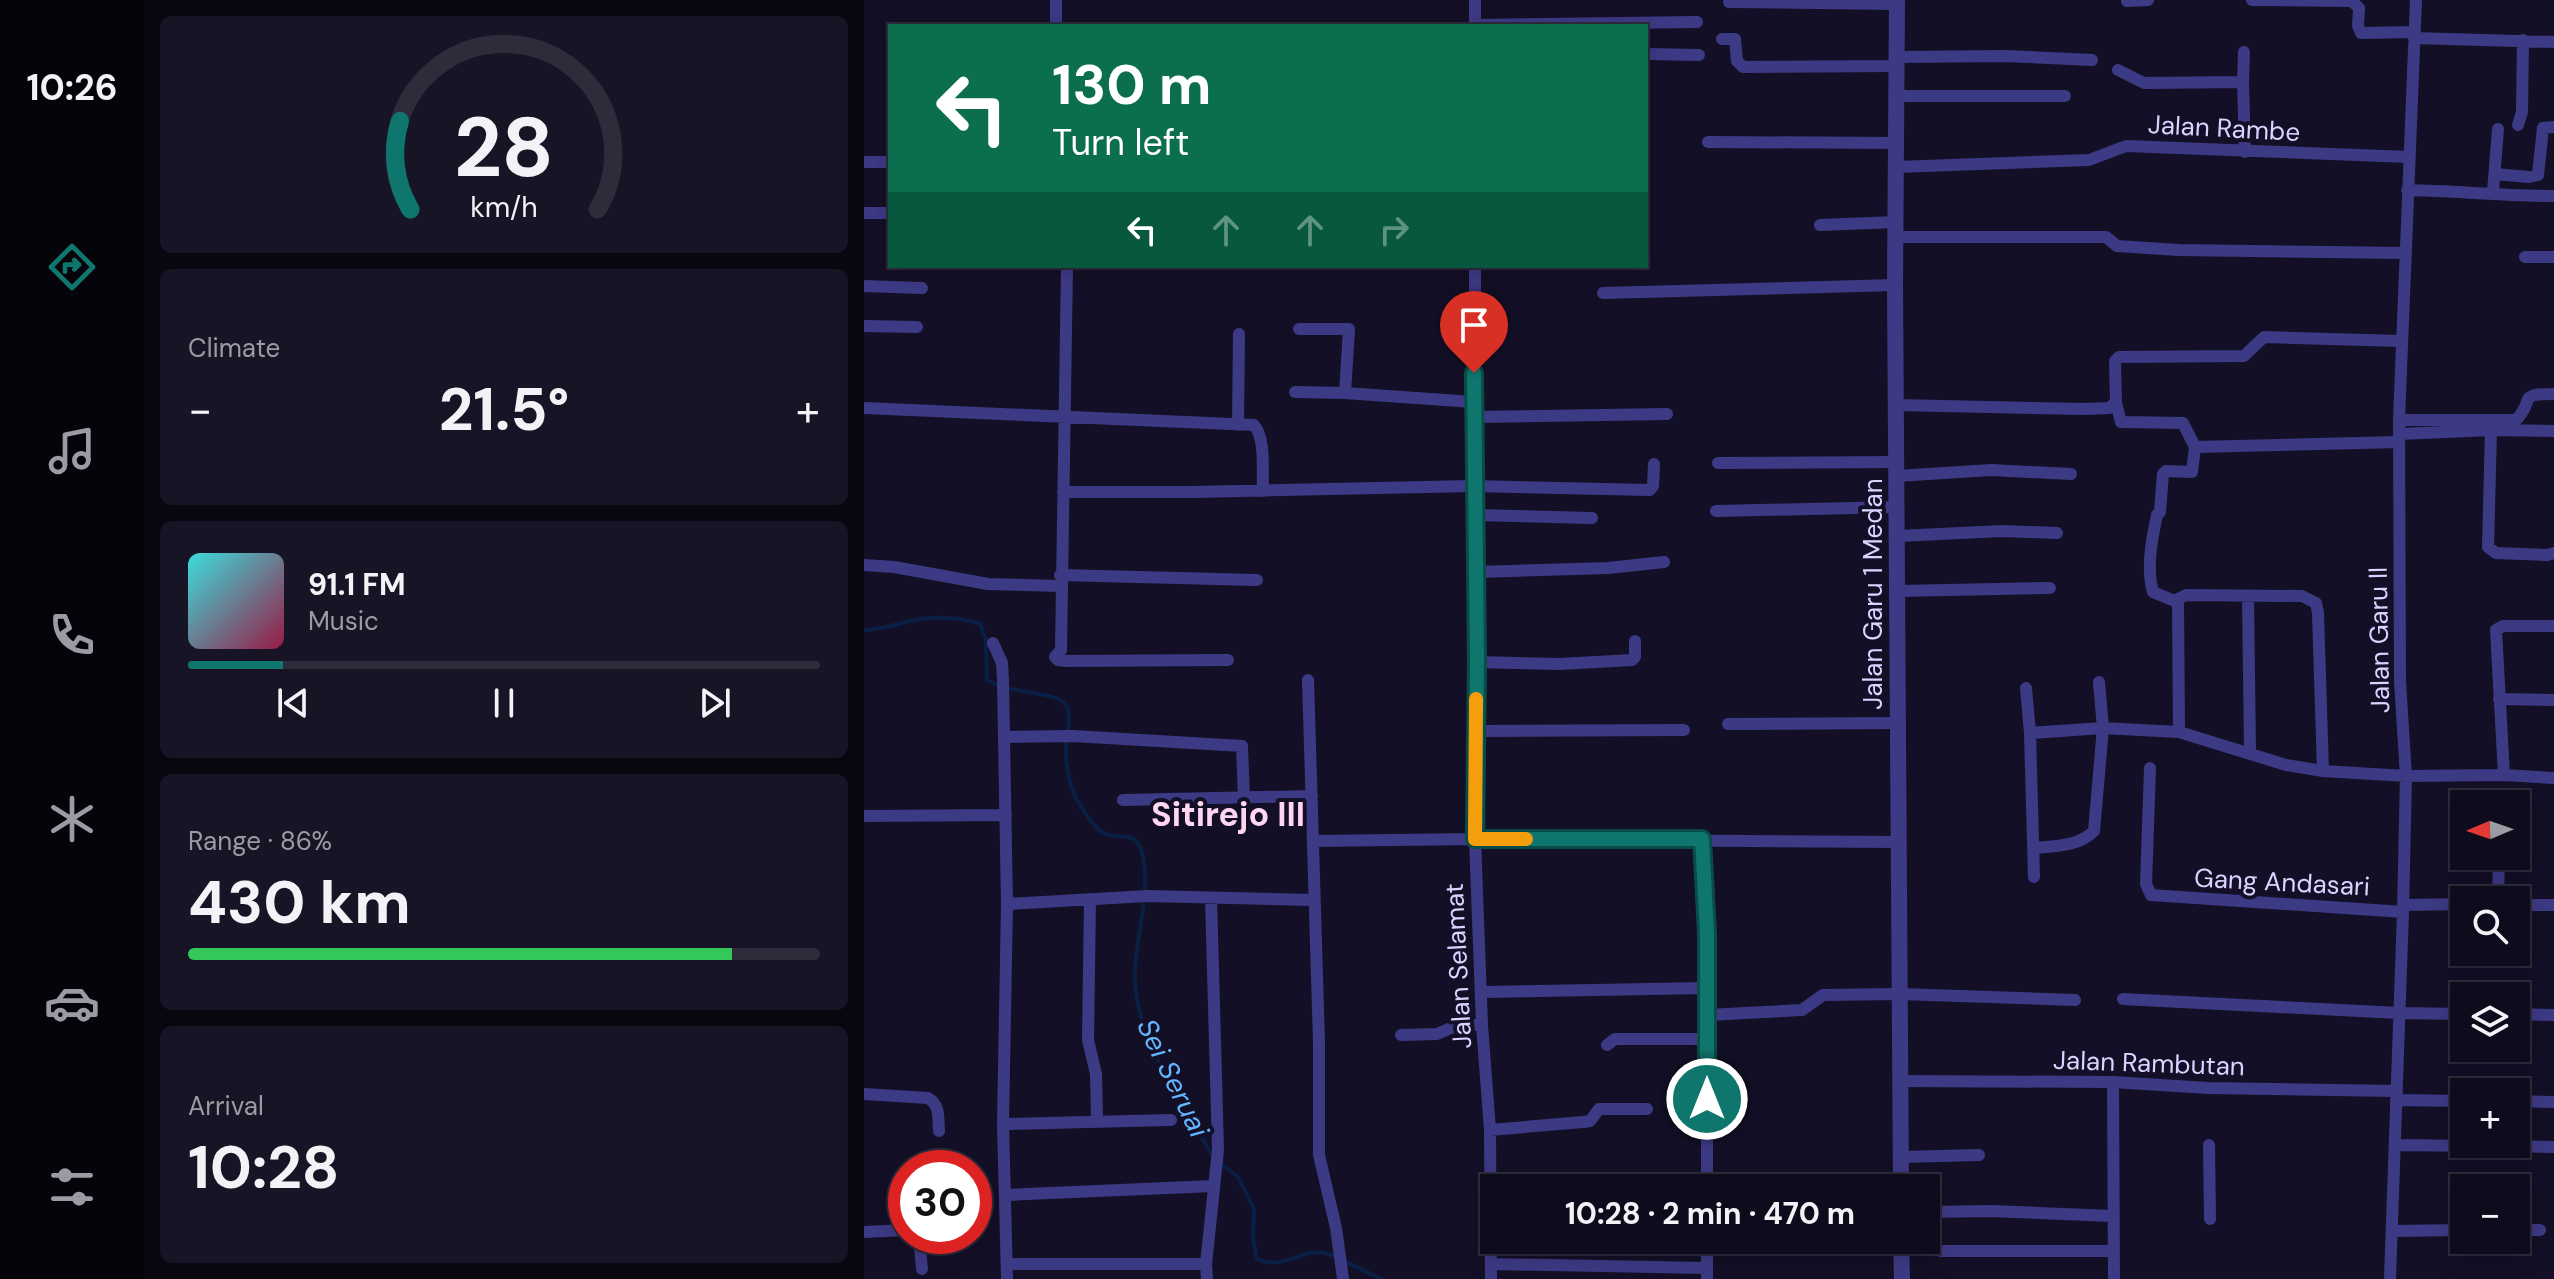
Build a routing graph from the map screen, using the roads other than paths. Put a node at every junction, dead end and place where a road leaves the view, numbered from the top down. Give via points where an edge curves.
1 (1056, 0) edge
2 (1475, 0) edge
3 (2148, 0) edge
4 (2252, 0) edge
5 (2416, 0) edge
6 (2127, 1) edge
7 (1729, 2) dead end
8 (1897, 2) edge
9 (1697, 22) dead end
10 (1056, 24) edge
11 (1475, 24) edge
12 (1549, 24) edge
13 (2414, 35) junction
14 (1722, 39) dead end
15 (2523, 40) junction
16 (2554, 42) edge
17 (2244, 52) dead end
18 (1648, 54) edge
19 (1699, 55) dead end
20 (2092, 60) dead end
21 (1896, 61) junction
22 (2118, 70) dead end
23 (2243, 82) junction
24 (1896, 96) junction
25 (2065, 96) dead end
26 (2518, 125) dead end
27 (2554, 127) edge
28 (2498, 129) dead end
29 (1708, 142) dead end
30 (1895, 143) junction
31 (2245, 152) junction
32 (2409, 157) junction
33 (864, 162) edge
34 (888, 162) edge
35 (1896, 167) junction
36 (2495, 174) junction
37 (2407, 190) junction
38 (2493, 192) dead end
39 (2554, 196) edge
40 (864, 213) edge
41 (888, 213) edge
42 (1820, 225) dead end
43 (1896, 230) junction
44 (2405, 253) junction
45 (2525, 257) dead end
46 (2554, 257) edge
47 (1067, 268) edge
48 (1475, 268) edge
49 (1895, 285) junction
50 (864, 286) edge
51 (922, 288) dead end
52 (1603, 293) dead end
53 (864, 326) edge
54 (917, 327) dead end
55 (1299, 329) dead end
56 (1239, 334) dead end
57 (2402, 341) junction
58 (1295, 392) dead end
59 (1345, 393) junction
60 (2554, 394) edge
61 (1473, 402) junction
62 (2116, 403) junction
63 (1896, 405) junction
64 (864, 408) edge
65 (1667, 414) dead end
66 (1474, 417) junction
67 (1065, 418) junction
68 (2399, 420) junction
69 (1238, 425) junction
70 (2491, 430) junction
71 (2554, 431) edge
72 (2399, 438) junction
73 (2195, 447) junction
74 (1718, 463) dead end
75 (1654, 464) dead end
76 (1897, 469) junction
77 (2071, 474) dead end
78 (1473, 486) junction
79 (1263, 491) junction
80 (1063, 492) junction
81 (1897, 507) junction
82 (1716, 511) dead end
83 (1475, 515) junction
84 (1592, 518) dead end
85 (2057, 533) dead end
86 (1898, 536) junction
87 (2554, 553) edge
88 (1664, 562) dead end
89 (864, 565) edge
90 (1475, 572) junction
91 (1060, 580) junction
92 (1257, 580) dead end
93 (2050, 588) dead end
94 (1898, 591) junction
95 (2248, 597) junction
96 (2177, 602) junction
97 (2554, 626) edge
98 (1635, 641) dead end
99 (993, 643) dead end
100 (1228, 660) dead end
101 (1477, 662) junction
102 (1308, 680) dead end
103 (2099, 682) dead end
104 (2026, 688) dead end
105 (2499, 699) junction
106 (2554, 700) edge
107 (1897, 723) junction
108 (1728, 724) dead end
109 (2103, 728) junction
110 (1684, 730) dead end
111 (1476, 731) junction
112 (2179, 732) junction
113 (2030, 733) junction
114 (1004, 737) junction
115 (2250, 752) junction
116 (2150, 768) dead end
117 (2323, 771) junction
118 (2504, 775) junction
119 (2406, 776) junction
120 (2554, 778) edge
121 (1312, 796) junction
122 (1244, 798) junction
123 (1123, 800) dead end
124 (1006, 815) junction
125 (864, 816) edge
126 (1475, 839) junction
127 (1702, 839) junction
128 (1313, 841) junction
129 (1899, 842) junction
130 (2033, 848) junction
131 (2034, 877) dead end
132 (1211, 898) junction
133 (1090, 899) junction
134 (1314, 900) junction
135 (1007, 904) junction
136 (2450, 905) edge
137 (2530, 905) edge
138 (2554, 905) edge
139 (2403, 908) junction
140 (1706, 988) junction
141 (1482, 992) junction
142 (1900, 994) junction
143 (2123, 999) dead end
144 (2075, 1000) dead end
145 (2399, 1013) junction
146 (2450, 1014) edge
147 (2530, 1014) edge
148 (1707, 1015) junction
149 (2554, 1015) edge
150 (1482, 1025) junction
151 (1401, 1035) dead end
152 (1707, 1039) junction
153 (1607, 1045) dead end
154 (1900, 1081) junction
155 (2113, 1082) junction
156 (864, 1094) edge
157 (2396, 1096) junction
158 (2450, 1100) edge
159 (2530, 1101) edge
160 (2554, 1102) edge
161 (1647, 1109) dead end
162 (1097, 1120) junction
163 (1171, 1120) dead end
164 (1003, 1124) junction
165 (1490, 1130) junction
166 (939, 1131) dead end
167 (2209, 1145) dead end
168 (2395, 1145) junction
169 (2554, 1147) edge
170 (1979, 1155) dead end
171 (1901, 1157) junction
172 (1707, 1174) edge
173 (1901, 1174) edge
174 (1213, 1186) junction
175 (1006, 1195) junction
176 (1940, 1212) edge
177 (2113, 1216) junction
178 (2210, 1219) dead end
179 (2450, 1230) edge
180 (2530, 1230) edge
181 (2540, 1230) dead end
182 (888, 1231) edge
183 (2392, 1231) junction
184 (864, 1232) edge
185 (1941, 1251) dead end
186 (2114, 1251) junction
187 (921, 1254) edge
188 (1901, 1254) edge
189 (1007, 1264) junction
190 (1206, 1264) junction
191 (1491, 1264) junction
192 (1342, 1268) edge
193 (922, 1269) dead end
194 (1707, 1274) edge
195 (1007, 1279) edge
196 (1207, 1279) edge
197 (1491, 1279) edge
198 (1902, 1279) edge
199 (2114, 1279) edge
200 (2390, 1279) edge

1 - 10 street
2 - 11 street
3 - 6 street
4 - 13 street via 2352,1 2359,8 2361,33
5 - 13 street, Jalan Garu II
7 - 8 street
8 - 21 street, Jalan Garu 1 Medan
9 - 12 street
13 - 15 street
13 - 32 street, Jalan Garu II
14 - 21 street via 1735,39 1737,61 1743,67
15 - 16 street
15 - 26 street
17 - 23 street
18 - 19 street
20 - 21 street via 2006,56
21 - 24 street, Jalan Garu 1 Medan
22 - 23 street via 2144,83
23 - 31 street
24 - 25 street
24 - 30 street, Jalan Garu 1 Medan
27 - 36 street via 2543,128 2537,177
28 - 36 street
29 - 30 street
30 - 35 street, Jalan Garu 1 Medan
31 - 32 street, Jalan Rambe
31 - 35 street, Jalan Rambe via 2126,146 2089,160
32 - 37 street, Jalan Garu II
33 - 34 street
35 - 43 street, Jalan Garu 1 Medan
36 - 38 street
37 - 39 street
37 - 44 street, Jalan Garu II
40 - 41 street
42 - 43 street
43 - 44 street via 2106,237 2117,246 2178,250
43 - 49 street, Jalan Garu 1 Medan
44 - 57 street, Jalan Garu II
45 - 46 street
47 - 67 street
48 - 61 street, Jalan Selamat
49 - 52 street
49 - 63 street, Jalan Garu 1 Medan
50 - 51 street
53 - 54 street
55 - 59 street via 1349,329
56 - 69 street
57 - 62 street via 2264,337 2244,356 2119,357
57 - 68 street, Jalan Garu II
58 - 59 street
59 - 61 street
60 - 68 street via 2527,397 2516,420
61 - 66 street, Jalan Selamat
62 - 63 street via 2085,409
62 - 73 street via 2123,423 2183,423
63 - 76 street, Jalan Garu 1 Medan
64 - 67 street
65 - 66 street
66 - 78 street, Jalan Selamat
67 - 69 street
67 - 80 street
68 - 72 street, Jalan Garu II
69 - 79 street via 1258,429
70 - 71 street
70 - 72 street
70 - 87 street via 2488,547 2496,553
72 - 73 street
72 - 119 street, Jalan Garu II via 2400,681
73 - 96 street via 2192,472 2163,474 2152,537 2153,592
74 - 76 street
75 - 78 street via 1650,490
76 - 77 street
76 - 81 street, Jalan Garu 1 Medan
78 - 79 street
78 - 83 street, Jalan Selamat
79 - 80 street
80 - 91 street
81 - 82 street
81 - 86 street, Jalan Garu 1 Medan
83 - 84 street
83 - 90 street, Jalan Selamat
85 - 86 street
86 - 94 street, Jalan Garu 1 Medan
88 - 90 street
89 - 91 street via 988,584
90 - 101 street, Jalan Selamat
91 - 92 street
91 - 100 street via 1058,660
93 - 94 street
94 - 107 street, Jalan Garu 1 Medan
95 - 96 street via 2186,595
95 - 115 street
95 - 117 street via 2302,596 2316,603
96 - 112 street
97 - 105 street via 2497,628
98 - 101 street via 1632,660
99 - 114 street via 1002,663
101 - 111 street, Jalan Selamat
102 - 121 street
103 - 109 street
104 - 113 street
105 - 106 street
105 - 118 street
107 - 108 street
107 - 129 street, Jalan Garu 1 Medan
109 - 112 street
109 - 113 street
109 - 130 street via 2094,831 2073,844
110 - 111 street
111 - 126 street, Jalan Selamat
112 - 115 street
113 - 130 street
114 - 122 street via 1242,746
114 - 124 street
115 - 117 street
116 - 139 street, Gang Andasari via 2146,884 2151,895
117 - 119 street
118 - 119 street
118 - 120 street
119 - 139 street, Jalan Garu II
121 - 122 street
121 - 128 street
122 - 123 street
124 - 125 street
124 - 135 street
126 - 127 street
126 - 128 street
126 - 141 street, Jalan Selamat
127 - 129 street
127 - 140 street
128 - 134 street
129 - 142 street, Jalan Garu 1 Medan
130 - 131 street
132 - 133 street
132 - 134 street
132 - 174 street via 1218,1150
133 - 135 street
133 - 162 street via 1088,1040 1096,1074
134 - 192 street via 1319,1155
135 - 164 street
136 - 139 street, Gang Andasari
137 - 138 street
139 - 145 street, Jalan Garu II
140 - 141 street
140 - 148 street
141 - 150 street, Jalan Selamat
142 - 144 street
142 - 148 street via 1823,995 1802,1010
142 - 154 street, Jalan Garu 1 Medan
143 - 145 street
145 - 146 street
145 - 157 street, Jalan Garu II
147 - 149 street
148 - 152 street
150 - 151 street
150 - 165 street, Jalan Selamat
152 - 153 street via 1615,1039
152 - 172 street
154 - 155 street, Jalan Rambutan
154 - 171 street, Jalan Garu 1 Medan
155 - 157 street, Jalan Rambutan
155 - 177 street
156 - 166 street via 928,1098 938,1111
157 - 158 street, Jalan Rambutan
157 - 168 street, Jalan Garu II
159 - 160 street
161 - 165 street via 1599,1109 1590,1121
162 - 163 street
162 - 164 street
164 - 175 street
165 - 191 street, Jalan Selamat
167 - 178 street
168 - 169 street
168 - 183 street, Jalan Garu II
170 - 171 street
171 - 173 street, Jalan Garu 1 Medan
174 - 175 street
174 - 190 street
175 - 189 street
176 - 177 street
177 - 186 street
179 - 183 street
180 - 181 street
182 - 184 street
183 - 200 street, Jalan Garu II
185 - 186 street
186 - 199 street
187 - 193 street
188 - 198 street
189 - 190 street
189 - 195 street
190 - 196 street
191 - 194 street
191 - 197 street, Jalan Selamat

